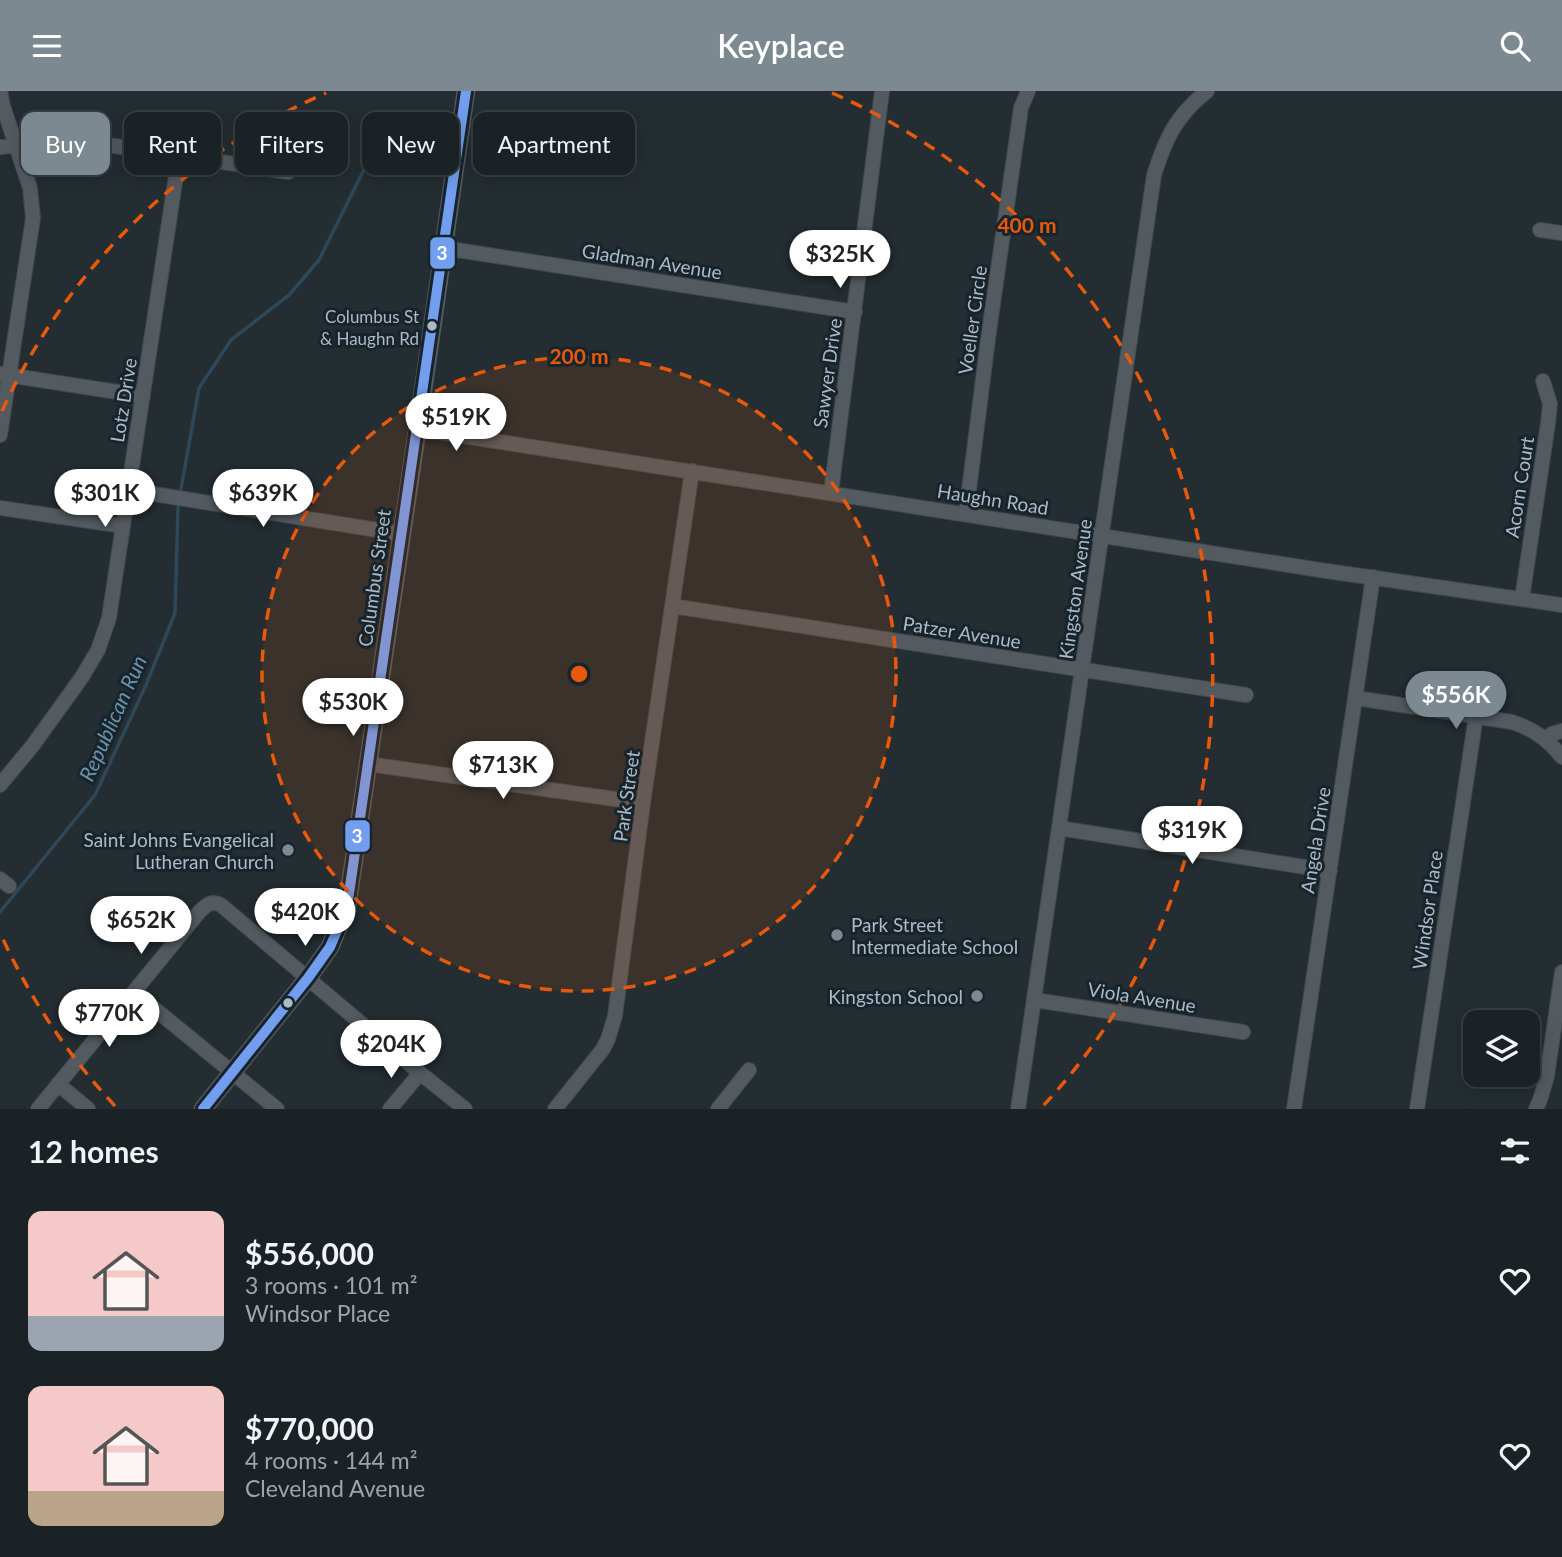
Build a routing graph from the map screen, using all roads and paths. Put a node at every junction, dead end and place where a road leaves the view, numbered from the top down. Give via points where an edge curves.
1 (0, 91) edge
2 (466, 91) edge
3 (882, 91) edge
4 (1028, 91) edge
5 (1208, 91) edge
6 (17, 145) junction
7 (0, 147) edge
8 (124, 148) edge
9 (176, 175) edge
10 (1540, 230) dead end
11 (1562, 233) edge
12 (444, 248) junction
13 (855, 311) junction
14 (4, 375) edge
15 (1544, 381) dead end
16 (143, 396) junction
17 (418, 429) junction
18 (0, 435) edge
19 (692, 471) junction
20 (129, 490) junction
21 (831, 493) junction
22 (0, 508) edge
23 (966, 514) junction
24 (123, 526) junction
25 (402, 534) junction
26 (1102, 535) junction
27 (1373, 577) junction
28 (1522, 599) junction
29 (1562, 605) edge
30 (672, 606) junction
31 (1083, 670) junction
32 (1246, 695) dead end
33 (1356, 698) junction
34 (1476, 716) junction
35 (1562, 731) edge
36 (1546, 739) junction
37 (1562, 757) edge
38 (368, 764) junction
39 (0, 785) edge
40 (643, 803) junction
41 (1059, 828) junction
42 (1330, 871) junction
43 (1562, 972) edge
44 (308, 978) junction
45 (134, 992) junction
46 (1035, 1000) junction
47 (1243, 1032) dead end
48 (749, 1070) dead end
49 (233, 1072) junction
50 (420, 1073) junction
51 (58, 1084) junction
52 (38, 1109) edge
53 (88, 1109) edge
54 (202, 1109) edge
55 (277, 1109) edge
56 (390, 1109) edge
57 (466, 1109) edge
58 (555, 1109) edge
59 (718, 1109) edge
60 (1018, 1109) edge
61 (1294, 1109) edge
62 (1417, 1109) edge
63 (1536, 1109) edge

1 - 6 street
2 - 12 main road, Columbus Street
3 - 13 street, Sawyer Drive
4 - 23 street, Voeller Circle via 1021,108
5 - 26 street, Kingston Avenue via 1173,127 1154,175
6 - 7 street
6 - 8 street via 60,141
6 - 14 street via 33,218
9 - 16 street, Lotz Drive
10 - 11 street
12 - 13 street, Gladman Avenue
12 - 17 main road, Columbus Street
13 - 21 street, Sawyer Drive
14 - 16 street
14 - 18 street
15 - 28 street, Acorn Court via 1549,422
16 - 20 street, Lotz Drive
17 - 19 street, Haughn Road
17 - 25 main road, Columbus Street
19 - 21 street, Haughn Road
19 - 30 street, Park Street
20 - 24 street, Lotz Drive
20 - 25 street
21 - 23 street, Haughn Road
22 - 24 street
23 - 26 street, Haughn Road
24 - 39 street, Lotz Drive via 109,618 98,650
25 - 38 main road, Columbus Street
26 - 27 street, Haughn Road
26 - 31 street, Kingston Avenue
27 - 28 street, Haughn Road
27 - 33 street, Angela Drive
28 - 29 street, Haughn Road
30 - 31 street, Patzer Avenue
30 - 40 street, Park Street
31 - 32 street, Patzer Avenue
31 - 41 street, Kingston Avenue
33 - 34 street
33 - 42 street, Angela Drive
34 - 36 street via 1512,722
34 - 62 street, Windsor Place
35 - 36 street
36 - 37 street
38 - 40 street
38 - 44 main road, Columbus Street via 347,907 330,947
40 - 58 street, Park Street via 612,1028 603,1049
41 - 42 street
41 - 46 street, Kingston Avenue
42 - 61 street, Angela Drive
43 - 63 street via 1546,1076
44 - 45 street via 212,902
44 - 49 main road, Columbus Street
44 - 50 street
45 - 49 street
45 - 51 street
46 - 47 street, Viola Avenue
46 - 60 street, Kingston Avenue
48 - 59 street
49 - 54 main road, Columbus Street
49 - 55 street
50 - 56 street
50 - 57 street
51 - 52 street
51 - 53 street

